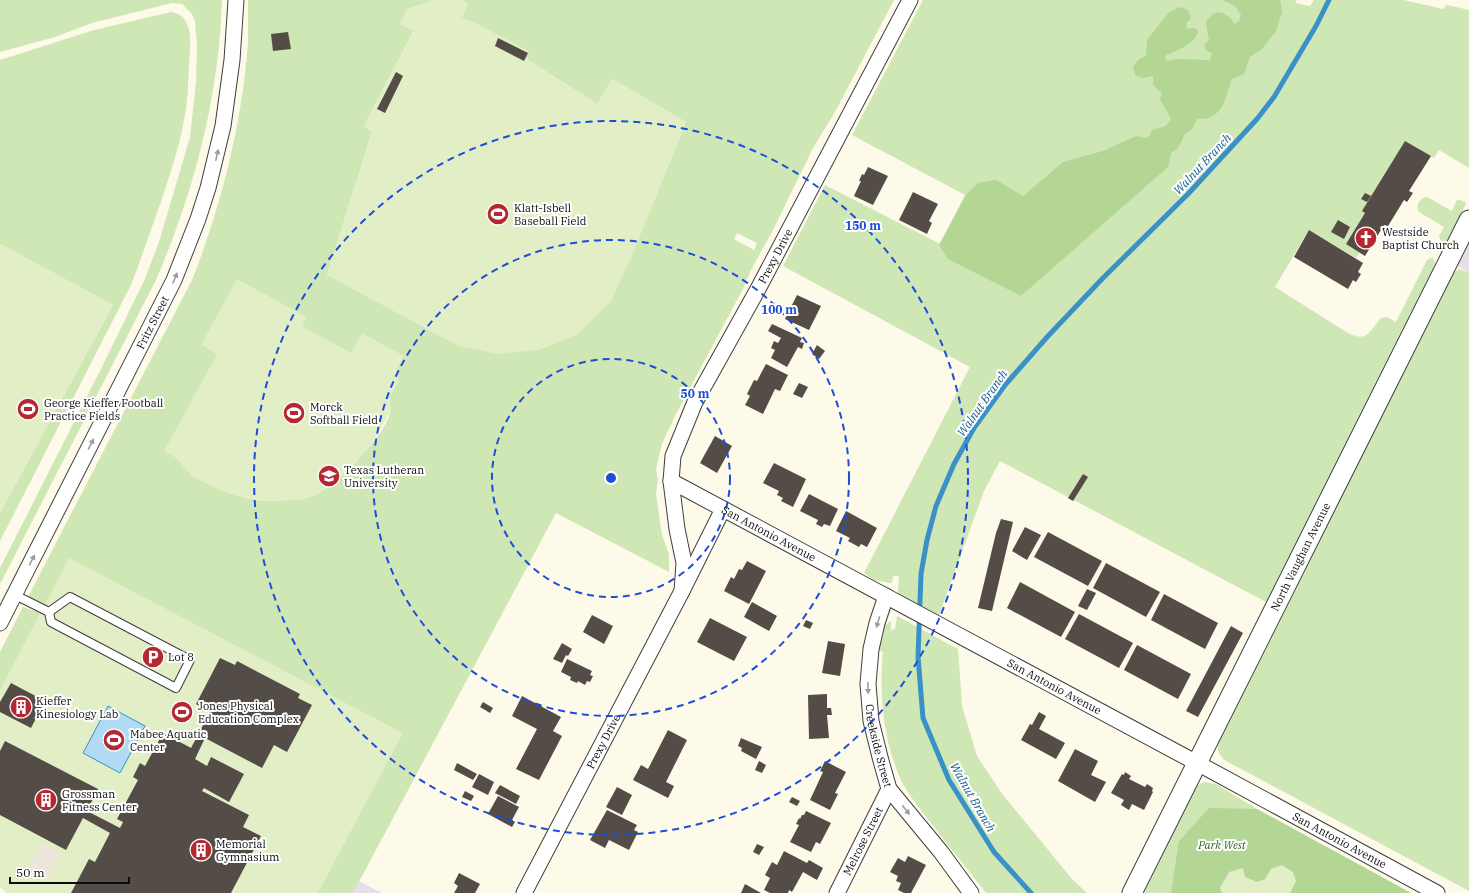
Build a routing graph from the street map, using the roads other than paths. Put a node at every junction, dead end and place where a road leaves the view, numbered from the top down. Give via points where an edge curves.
1 (236, 0) edge
2 (910, 0) edge
3 (1469, 220) edge
4 (671, 481) junction
5 (723, 509) junction
6 (682, 591) junction
7 (15, 595) junction
8 (886, 596) junction
9 (49, 612) junction
10 (0, 623) edge
11 (1197, 763) junction
12 (889, 788) junction
13 (524, 893) edge
14 (837, 893) edge
15 (971, 893) edge
16 (1132, 893) edge
17 (1437, 893) edge

7 -> 1 street, Fritz Street via 174,280 198,219 212,175 223,126 232,60
2 - 4 street, Prexy Drive via 758,289 695,402 673,456
3 - 11 street, North Vaughan Avenue
4 - 5 street, San Antonio Avenue
4 - 6 street, Prexy Drive via 684,563
5 - 6 street, Prexy Drive
5 - 8 street, San Antonio Avenue
6 - 13 street, Prexy Drive
7 - 9 lane
7 - 10 street, Fritz Street
8 - 11 street, San Antonio Avenue
8 -> 12 street, Creekside Street via 871,649 868,684 871,721
9 - 9 lane via 51,622 176,688 190,660 70,597
11 - 16 street, North Vaughan Avenue
11 - 17 street, San Antonio Avenue
12 - 14 street, Melrose Street
12 -> 15 street, Creekside Street

